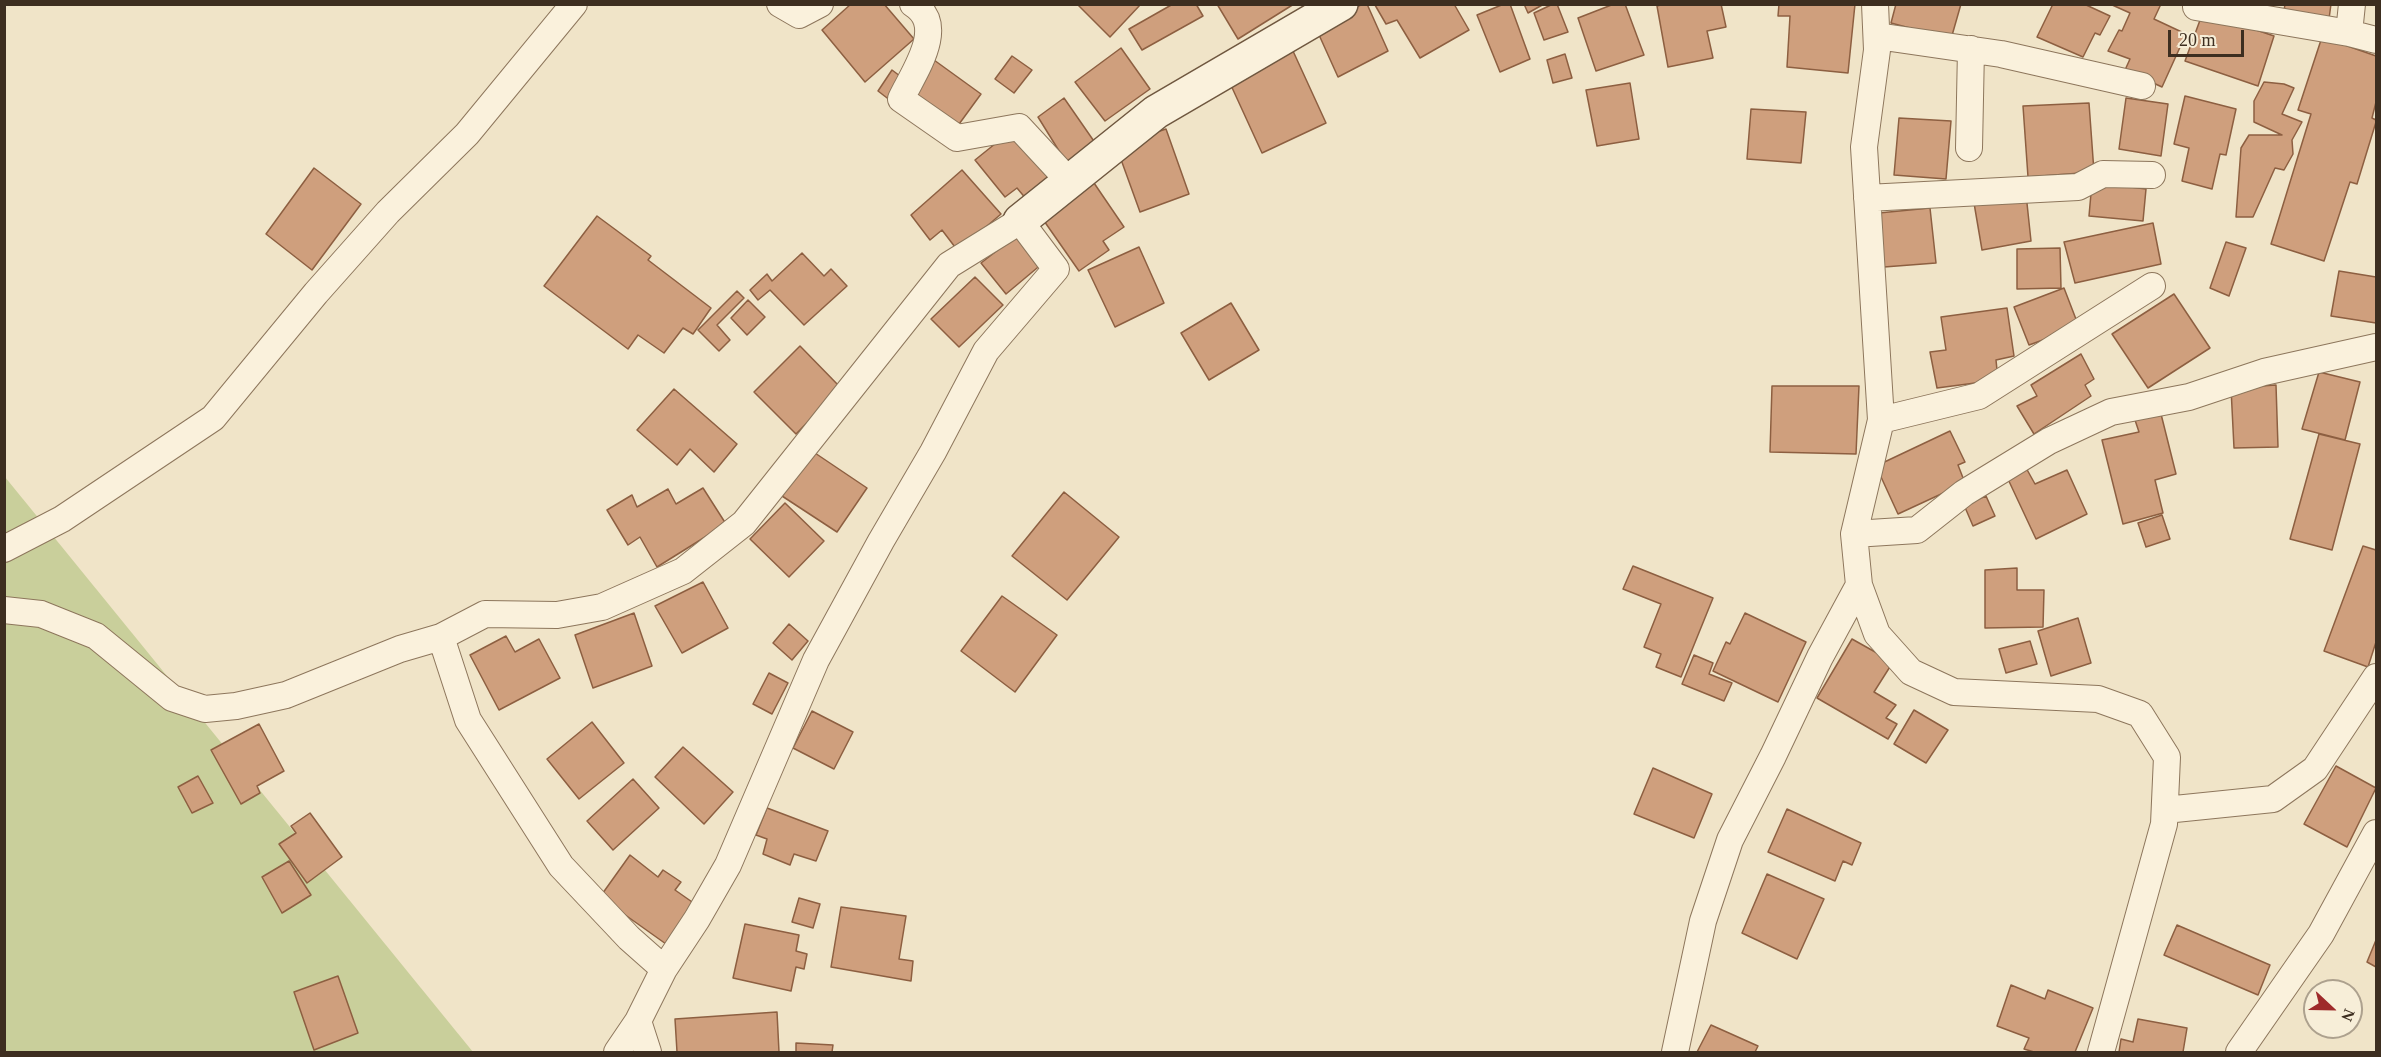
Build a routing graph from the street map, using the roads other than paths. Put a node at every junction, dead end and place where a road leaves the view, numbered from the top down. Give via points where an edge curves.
1 (573, 4) edge
2 (780, 4) edge
3 (820, 4) edge
4 (913, 4) edge
5 (1341, 4) edge
6 (1875, 4) edge
7 (2352, 4) edge
8 (2196, 7) dead end
9 (2349, 33) junction
10 (1877, 36) junction
11 (2376, 40) edge
12 (1971, 50) junction
13 (2142, 86) dead end
14 (1969, 148) dead end
15 (2152, 175) dead end
16 (1070, 182) junction
17 (1867, 198) junction
18 (1020, 221) junction
19 (2152, 286) dead end
20 (2376, 346) edge
21 (1881, 420) junction
22 (1854, 534) junction
23 (4, 549) edge
24 (1858, 585) junction
25 (4, 610) edge
26 (441, 637) junction
27 (2376, 677) edge
28 (2165, 810) junction
29 (2376, 833) edge
30 (664, 969) junction
31 (638, 1021) junction
32 (617, 1053) edge
33 (648, 1053) edge
34 (1675, 1053) edge
35 (2101, 1053) edge
36 (2239, 1053) edge

1 - 23 street via 467,134 388,212 213,417 62,519
2 - 3 street via 799,15
4 - 16 street via 928,24 928,44 901,99 957,138 1019,127
5 - 16 street via 1156,112
6 - 10 street
7 - 9 street
8 - 9 street
9 - 11 street
10 - 12 street
10 - 17 street via 1864,147
12 - 13 street
12 - 14 street
15 - 17 street via 2103,174 2078,187
16 - 18 street
17 - 21 street
18 - 26 street via 950,265 744,523 683,571 602,608 557,615 485,614
18 - 30 street via 1056,269 987,351 816,660 728,865
19 - 21 street via 1979,396
20 - 22 street via 2264,372 2189,397 2111,412 2049,441 1964,493 1917,530
21 - 22 street
22 - 24 street
24 - 28 street via 1883,641 1911,672 1954,692 2098,699 2140,714 2167,757
24 - 34 street via 1730,840 1703,921
25 - 26 street via 41,614 96,636 172,698 205,709 286,696 400,649
26 - 30 street via 468,720 561,866
27 - 28 street via 2315,769 2273,799
28 - 35 street
29 - 36 street via 2321,934
30 - 31 street
31 - 32 street
31 - 33 street

